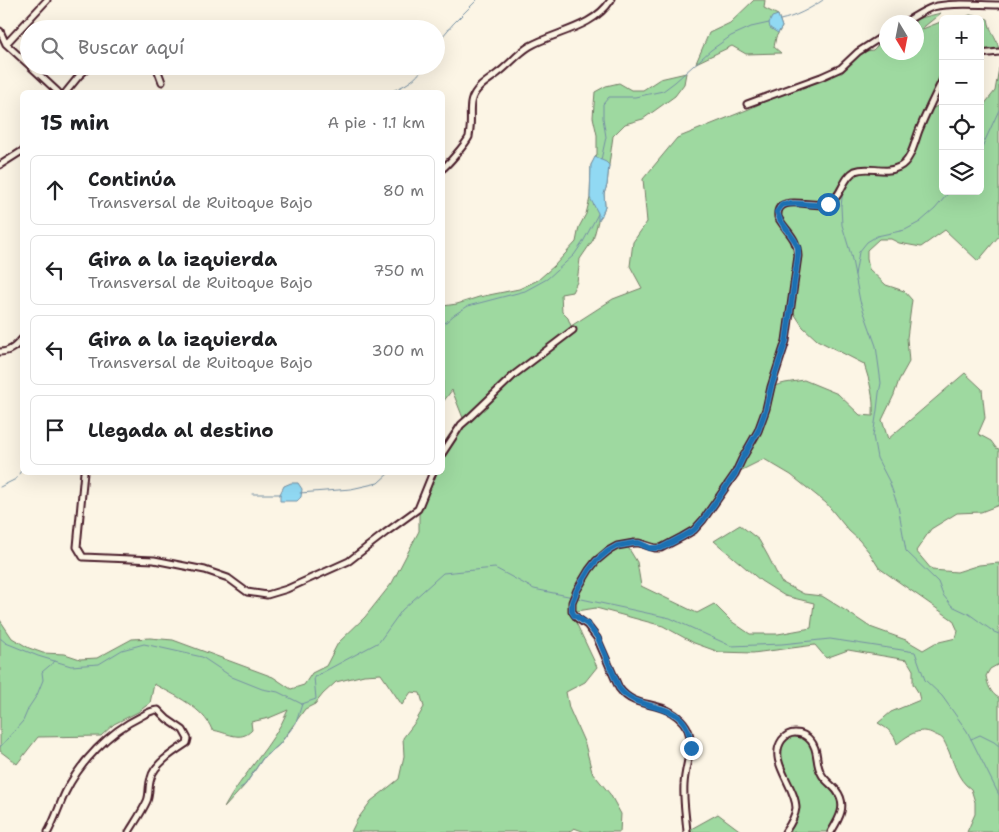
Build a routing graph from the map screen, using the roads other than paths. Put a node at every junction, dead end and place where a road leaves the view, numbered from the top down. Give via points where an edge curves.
1 (47, 0) edge
2 (611, 0) edge
3 (999, 5) edge
4 (916, 15) edge
5 (28, 20) edge
6 (20, 29) edge
7 (0, 31) edge
8 (879, 38) edge
9 (6, 44) junction
10 (999, 52) edge
11 (984, 54) edge
12 (20, 56) edge
13 (40, 75) edge
14 (80, 75) edge
15 (159, 75) edge
16 (162, 82) dead end
17 (939, 87) edge
18 (56, 90) edge
19 (68, 90) edge
20 (747, 104) dead end
21 (20, 152) edge
22 (0, 165) edge
23 (445, 166) edge
24 (573, 330) dead end
25 (20, 341) edge
26 (0, 352) edge
27 (445, 449) edge
28 (84, 475) edge
29 (432, 475) edge
30 (48, 832) edge
31 (129, 832) edge
32 (687, 832) edge
33 (785, 832) edge
34 (831, 832) edge

1 - 5 street
2 - 23 street via 592,20 527,47 480,86 470,106 469,137
3 - 4 street via 948,4
6 - 9 street
7 - 9 street
8 - 20 street via 841,68
9 - 12 street
10 - 11 street
13 - 18 street
14 - 19 street
15 - 16 street
17 - 32 street via 904,164 892,170 870,169 850,174 837,197 828,204 791,203 778,209 778,217 795,241 798,256 786,341 758,431 726,488 694,530 661,548 634,543 608,551 589,570 572,602 574,615 598,638 624,694 636,702 663,708 688,730 691,748 684,784
21 - 22 street
24 - 27 street via 515,374 461,425
25 - 26 street via 11,350
28 - 29 street via 77,547 83,557 154,560 197,568 228,578 247,592 267,595 349,562 418,509
30 - 31 street via 65,793 89,758 121,728 158,710 183,730 188,739 151,776 148,799
33 - 34 street via 796,810 793,791 781,769 778,754 783,738 793,733 804,734 811,740 818,768 840,798 842,812

